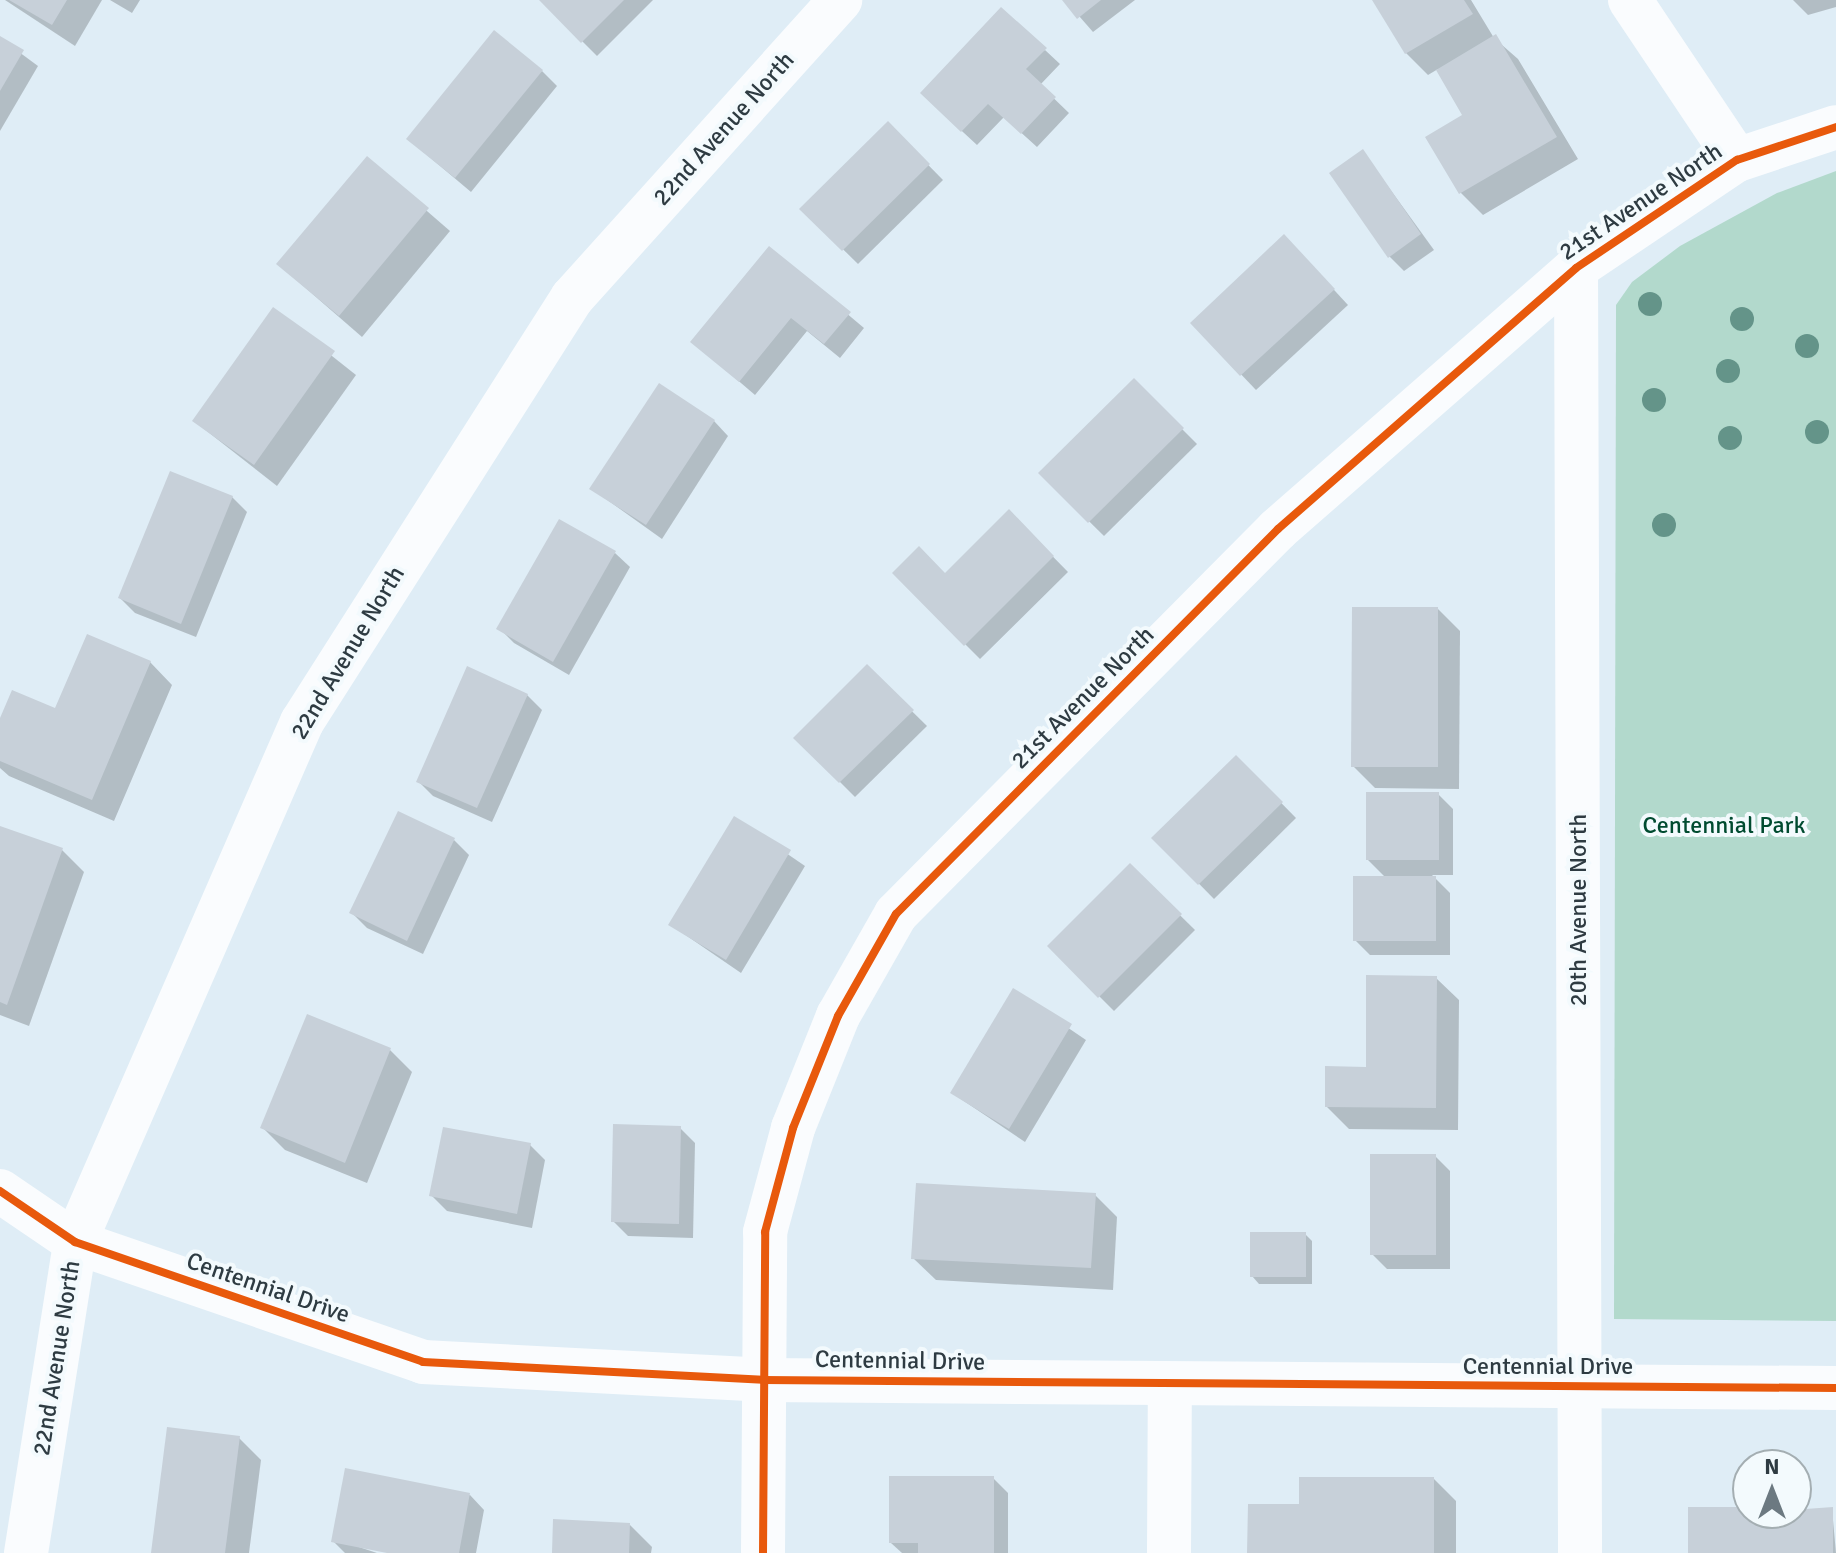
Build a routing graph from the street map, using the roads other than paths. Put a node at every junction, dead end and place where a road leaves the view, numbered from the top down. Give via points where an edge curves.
1 (840, 0) edge
2 (1630, 0) edge
3 (1836, 127) edge
4 (1737, 160) junction
5 (1576, 268) junction
6 (0, 1191) edge
7 (75, 1242) junction
8 (763, 1380) junction
9 (1170, 1384) junction
10 (1580, 1388) junction
11 (1836, 1388) edge
12 (26, 1553) edge
13 (763, 1553) edge
14 (1169, 1553) edge
15 (1580, 1553) edge

1 - 7 street, 22nd Avenue North via 572,298 302,722
2 - 4 street
3 - 4 street, 21st Avenue North
4 - 5 street, 21st Avenue North
5 - 8 street, 21st Avenue North via 1278,529 896,914 838,1016 793,1128 765,1232
5 - 10 street, 20th Avenue North
6 - 7 street, Centennial Drive
7 - 8 street, Centennial Drive via 423,1362
7 - 12 street, 22nd Avenue North
8 - 9 street, Centennial Drive
8 - 13 street, 21st Avenue North
9 - 10 street, Centennial Drive
9 - 14 street
10 - 11 street, Centennial Drive
10 - 15 street, 20th Avenue North

